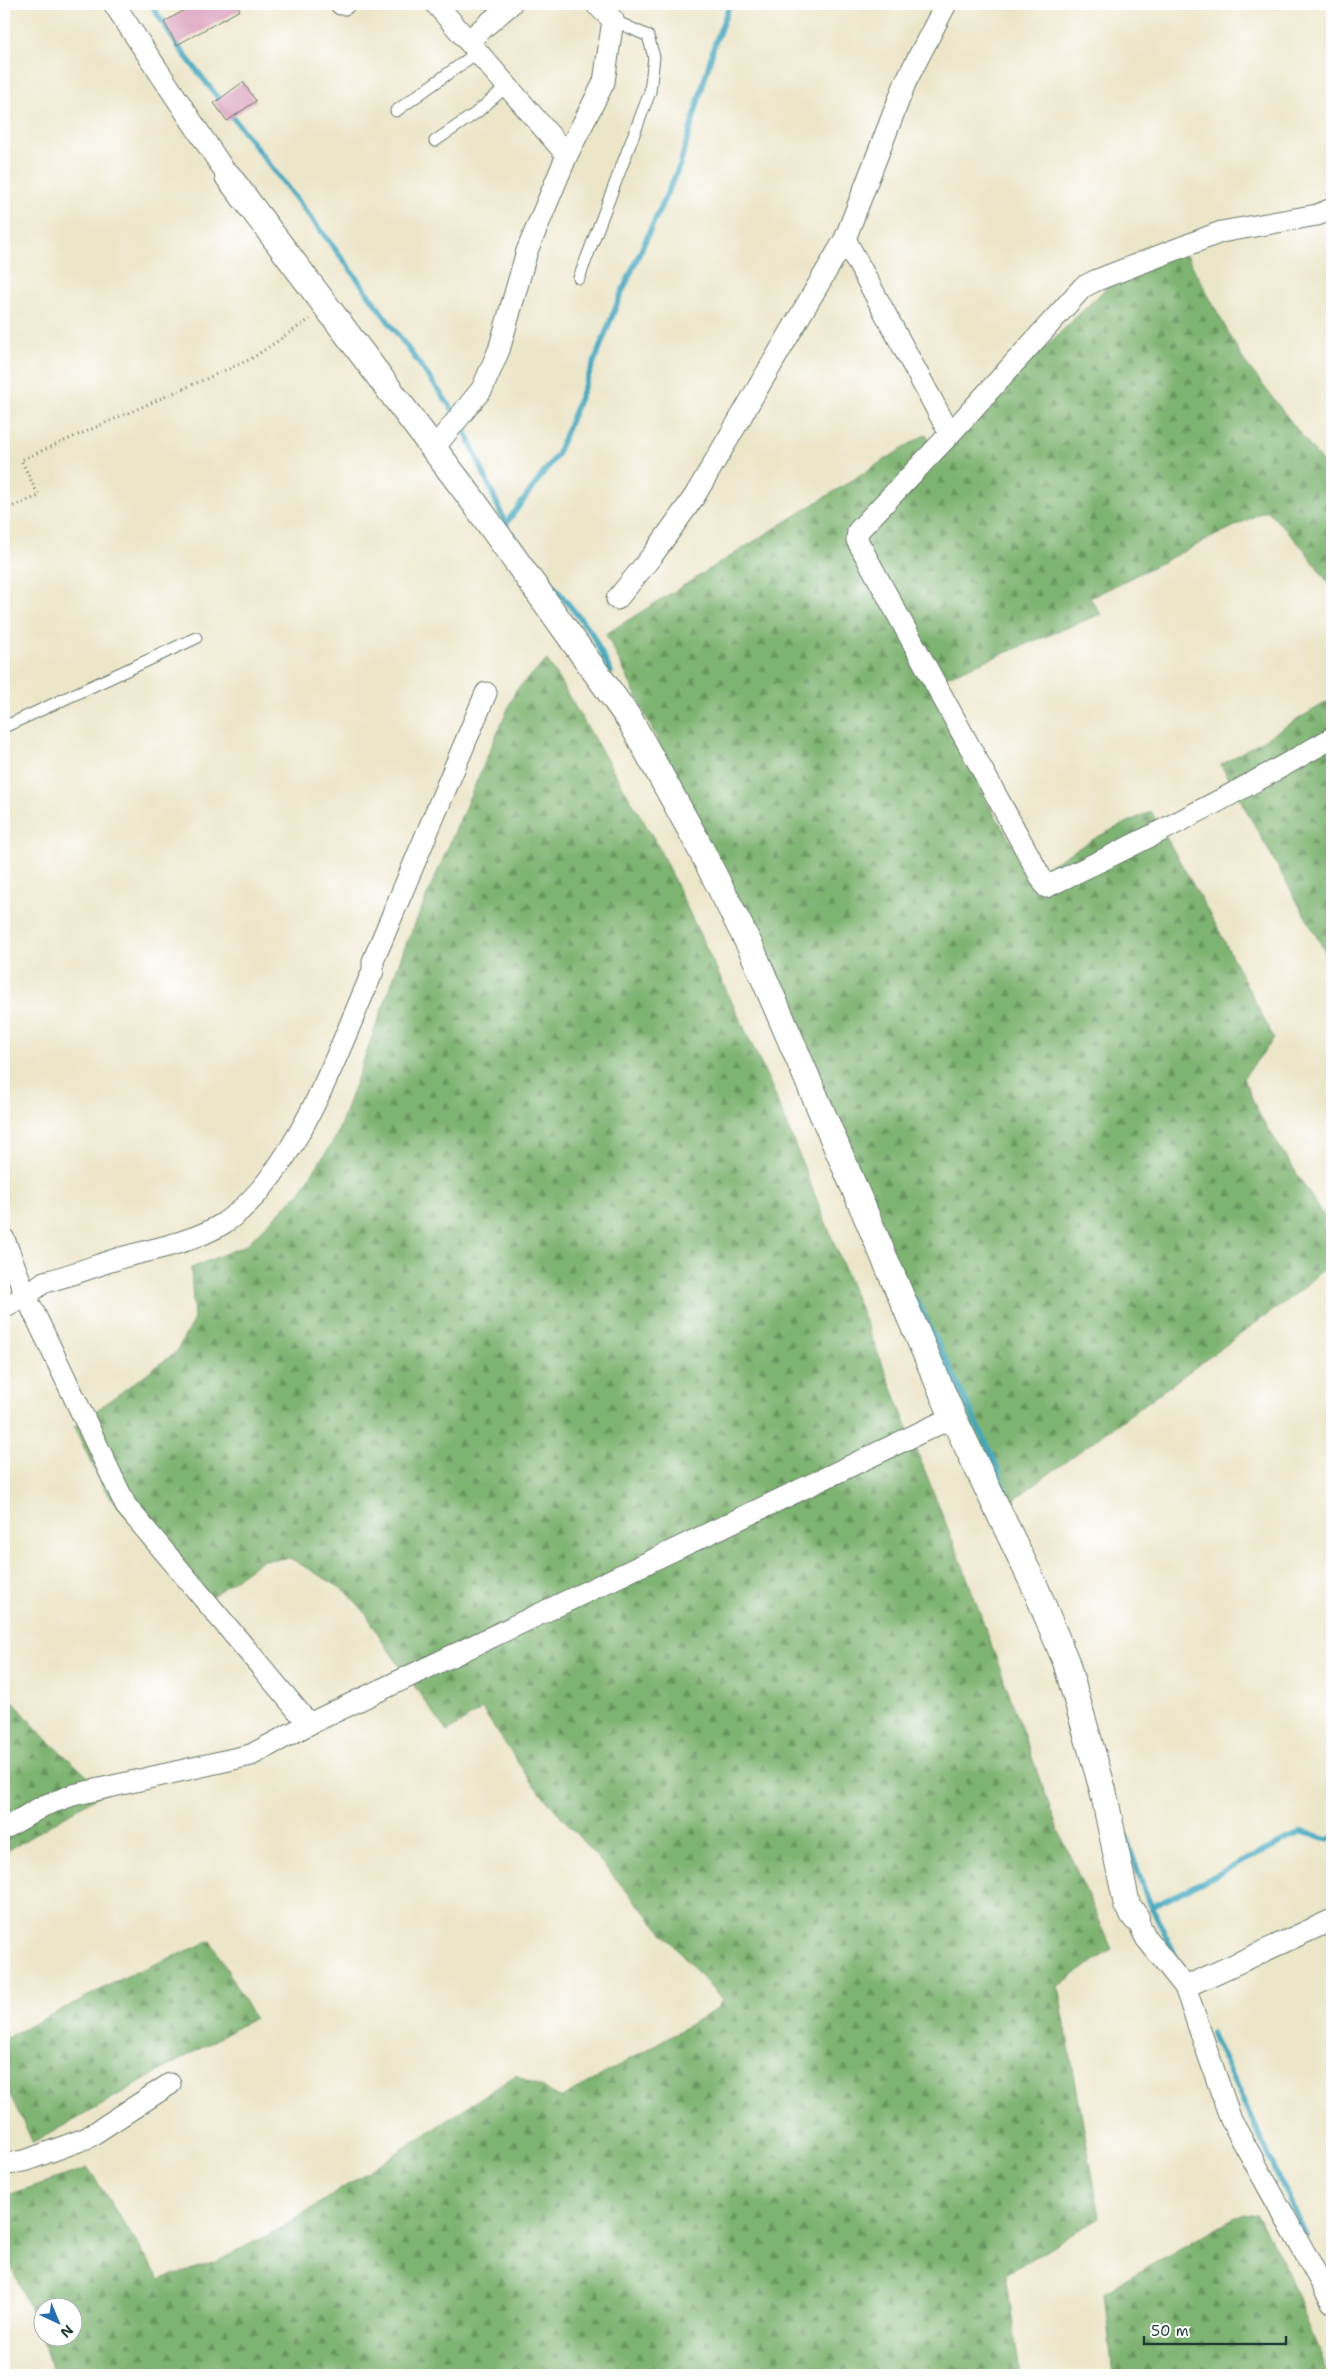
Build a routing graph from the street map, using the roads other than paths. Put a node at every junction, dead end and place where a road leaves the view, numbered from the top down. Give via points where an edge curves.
1 (114, 4) edge
2 (436, 4) edge
3 (510, 4) edge
4 (596, 4) edge
5 (946, 4) edge
6 (614, 12) edge
7 (473, 46) junction
8 (507, 86) junction
9 (396, 111) dead end
10 (435, 141) dead end
11 (567, 156) junction
12 (228, 176) joint
13 (1332, 209) edge
14 (845, 239) junction
15 (579, 278) dead end
16 (950, 434) junction
17 (434, 448) junction
18 (617, 599) dead end
19 (196, 638) dead end
20 (486, 693) dead end
21 (4, 727) edge
22 (1332, 738) edge
23 (4, 1240) edge
24 (26, 1296) junction
25 (4, 1308) edge
26 (953, 1417) junction
27 (309, 1724) junction
28 (4, 1829) edge
29 (1136, 1918) joint
30 (1332, 1920) edge
31 (1185, 1987) junction
32 (170, 2084) dead end
33 (4, 2165) edge
34 (1332, 2302) edge

1 - 12 street
2 - 7 street
3 - 7 street
4 - 6 street
5 - 14 street via 906,81
6 - 11 street via 604,82
6 - 15 lane via 648,36 654,57 650,92
7 - 8 street
7 - 9 lane
8 - 10 lane via 476,113
8 - 11 street
11 - 17 street via 527,251 499,350 482,389
12 - 17 street
13 - 16 street via 1317,215 1221,232 1083,287
14 - 16 street
14 - 18 street via 694,498
16 - 22 street via 858,532 857,540 1046,888 1172,827
17 - 26 street via 630,720 695,838 751,948
19 - 21 lane
20 - 24 street via 373,961 373,972 306,1121 257,1196 224,1223 198,1235 44,1282
23 - 24 street
24 - 25 street
24 - 27 street via 126,1506
26 - 27 street
26 - 29 street via 1036,1589 1066,1662 1103,1790 1127,1905
27 - 28 street via 251,1754 73,1795 43,1806
29 - 31 street via 1146,1938
30 - 31 street
31 - 34 street via 1231,2120
32 - 33 street via 87,2138

